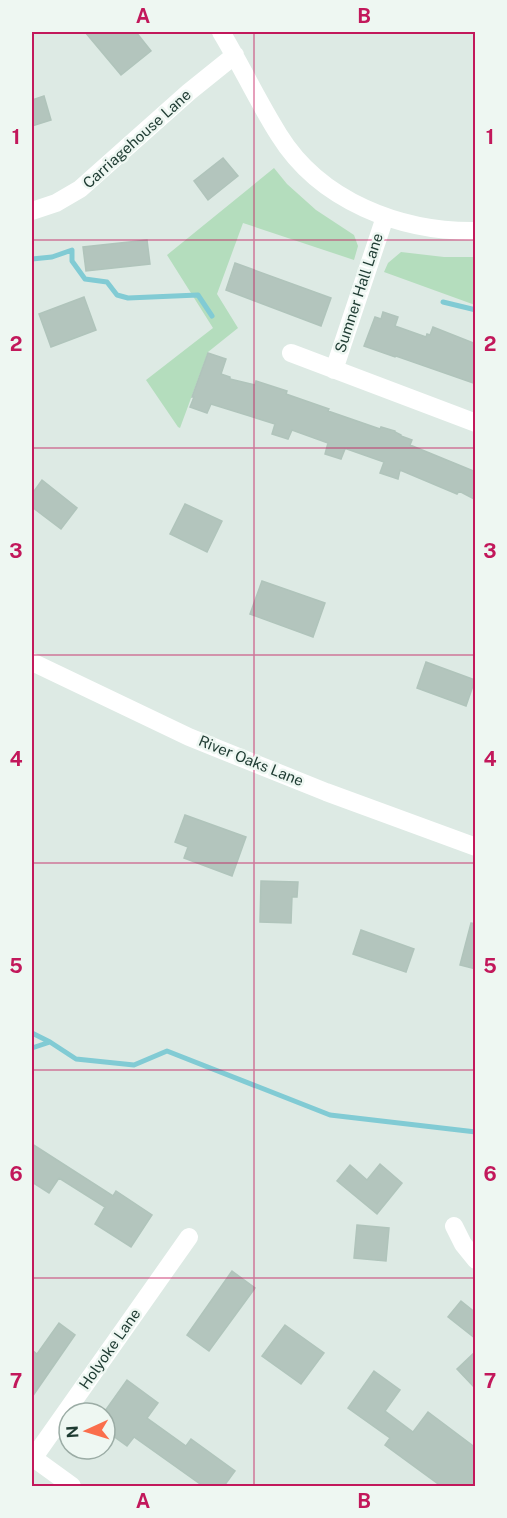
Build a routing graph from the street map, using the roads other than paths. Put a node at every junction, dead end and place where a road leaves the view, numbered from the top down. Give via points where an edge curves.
1 (221, 32) edge
2 (235, 55) junction
3 (32, 211) edge
4 (385, 217) junction
5 (476, 231) edge
6 (291, 354) dead end
7 (334, 370) junction
8 (476, 423) edge
9 (32, 662) edge
10 (476, 847) edge
11 (454, 1226) dead end
12 (189, 1237) dead end
13 (476, 1260) edge
14 (32, 1459) edge
15 (72, 1486) edge

1 - 2 street
2 - 3 street, Carriagehouse Lane via 80,189
2 - 4 street via 280,137 296,158 335,193
4 - 5 street via 420,226
4 - 7 street, Sumner Hall Lane
6 - 7 street, Sumner Hall Lane
7 - 8 street, Sumner Hall Lane
9 - 10 street, River Oaks Lane via 189,737
11 - 13 street
12 - 14 street, Holyoke Lane
14 - 15 street

